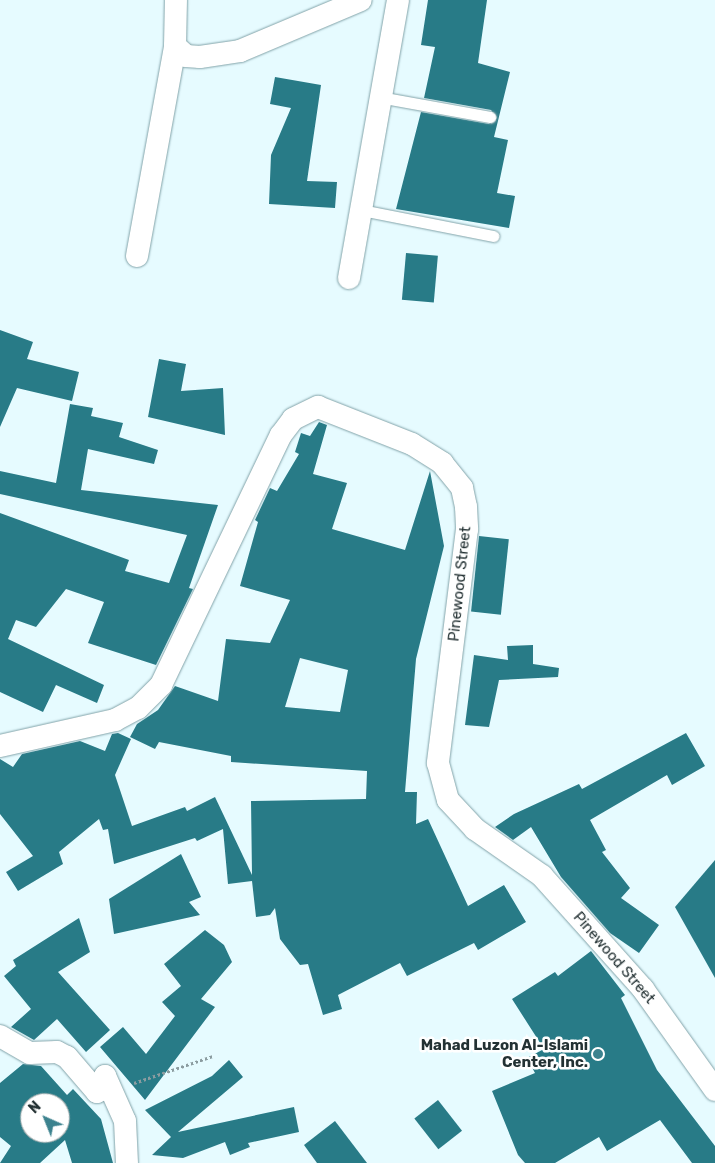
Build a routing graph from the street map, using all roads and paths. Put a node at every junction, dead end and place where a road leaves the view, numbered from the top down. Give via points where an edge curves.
1 (176, 0) edge
2 (361, 0) edge
3 (398, 0) edge
4 (175, 46) junction
5 (379, 97) junction
6 (490, 117) dead end
7 (361, 210) junction
8 (493, 236) dead end
9 (137, 256) dead end
10 (349, 278) dead end
11 (0, 746) edge
12 (0, 1036) edge
13 (213, 1056) dead end
14 (715, 1090) edge
15 (114, 1092) junction
16 (126, 1163) edge

1 - 4 street
2 - 4 street via 240,51 186,56
3 - 5 street
4 - 9 street
5 - 6 lane
5 - 7 street
7 - 8 lane
7 - 10 street
11 - 14 street, Pinewood Street via 115,720 138,708 161,685 281,435 293,419 318,407 412,444 442,463 462,488 466,506 467,529 438,763 448,800 475,829 542,876 643,989
12 - 15 street via 30,1053 57,1052 67,1057 97,1092 105,1076
13 - 15 path via 164,1070
15 - 16 street via 125,1122

